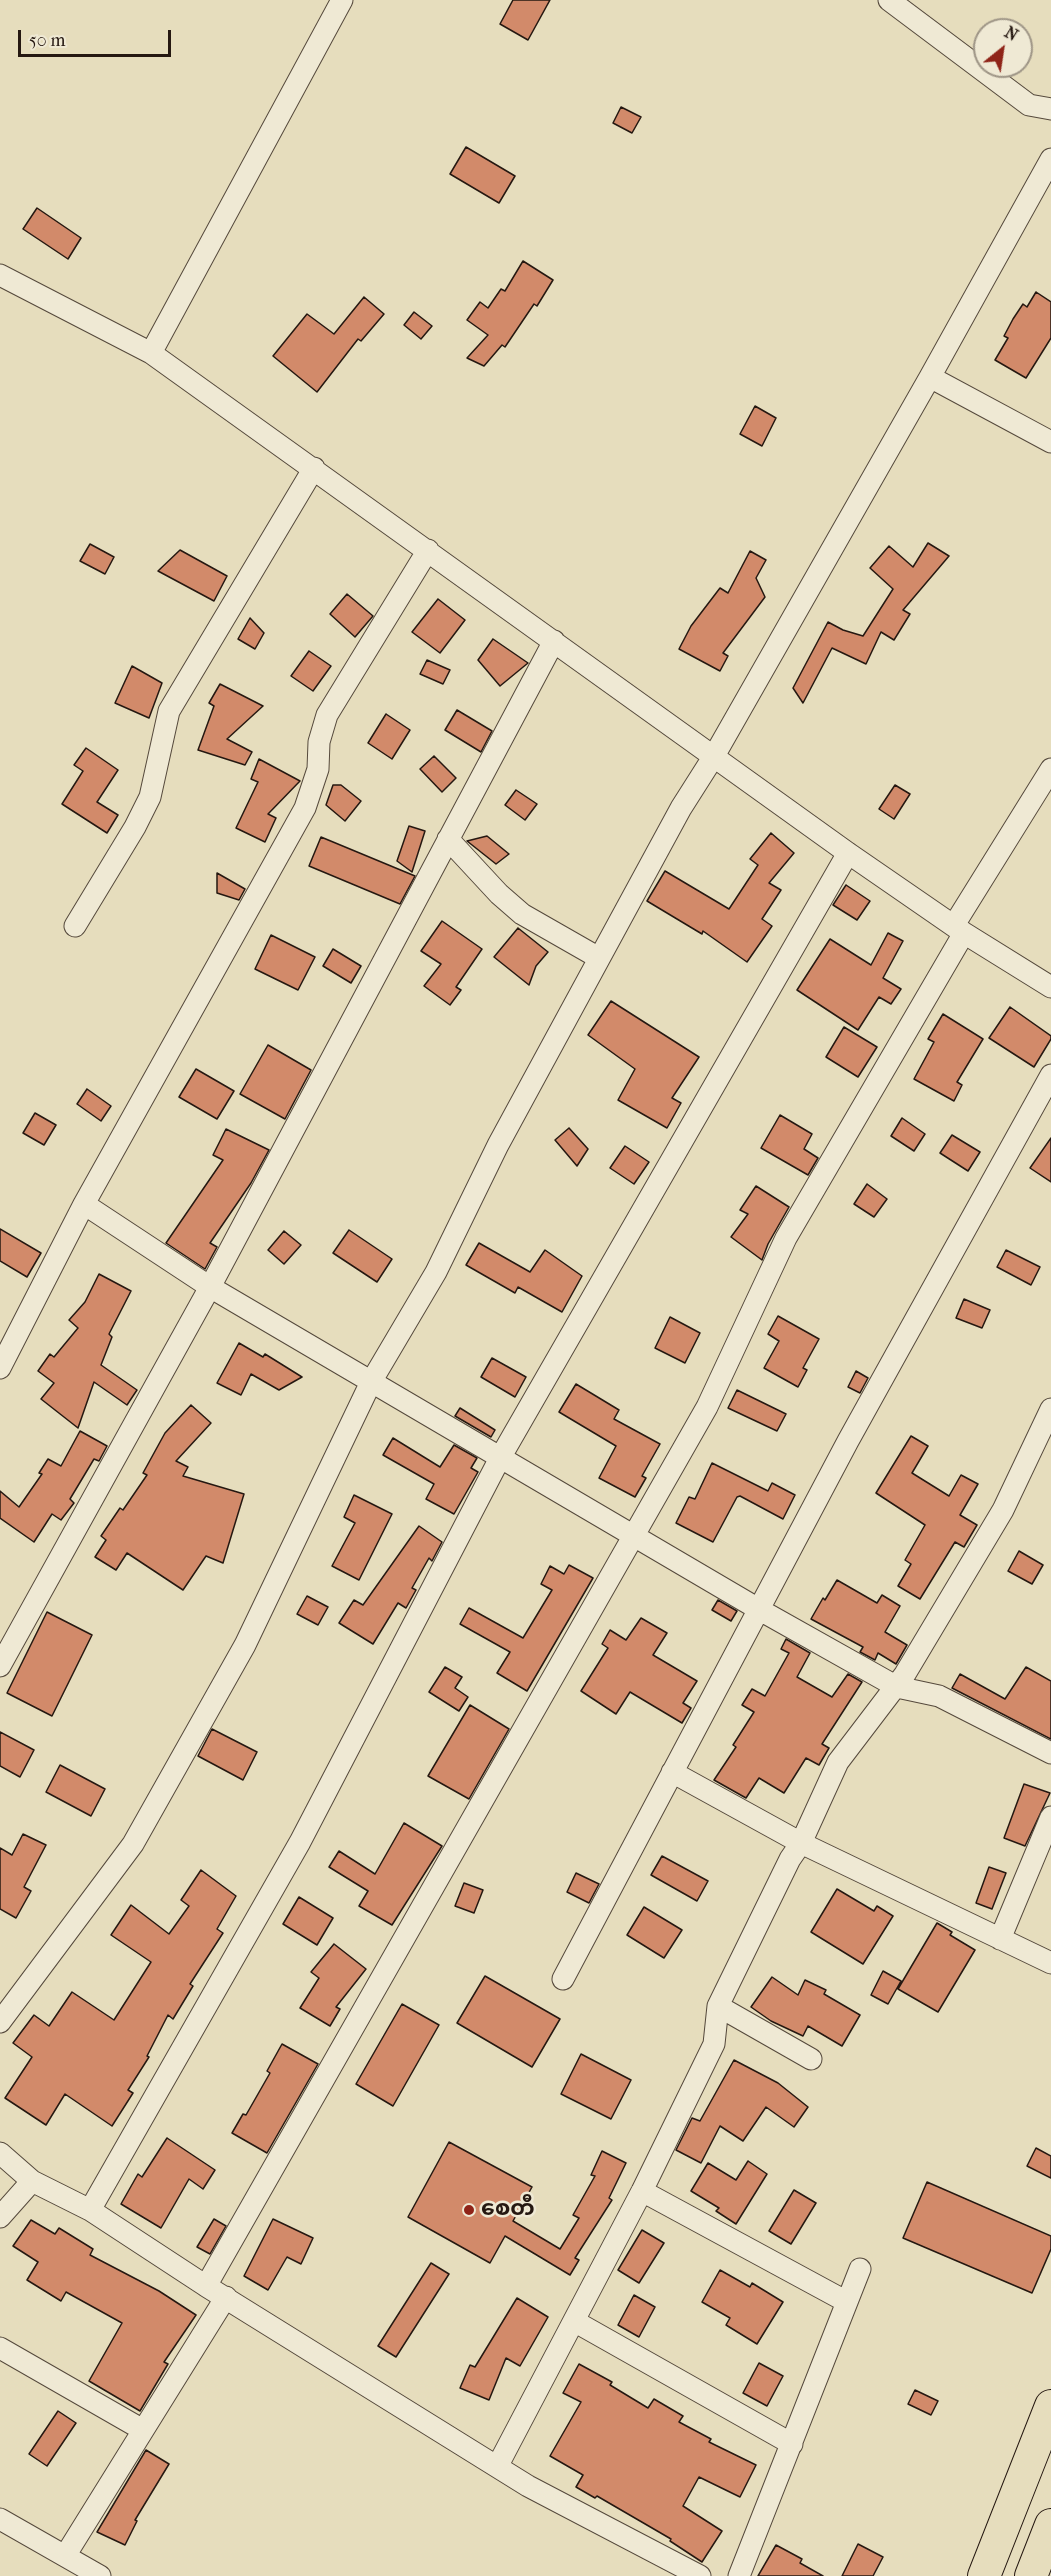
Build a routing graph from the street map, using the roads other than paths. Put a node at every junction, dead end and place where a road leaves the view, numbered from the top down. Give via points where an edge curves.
1 (342, 0) edge
2 (889, 0) edge
3 (1051, 109) edge
4 (1051, 159) edge
5 (0, 275) edge
6 (151, 353) junction
7 (930, 377) junction
8 (1051, 442) edge
9 (314, 468) junction
10 (428, 550) junction
11 (554, 641) junction
12 (714, 756) junction
13 (1051, 769) edge
14 (448, 839) junction
15 (848, 853) junction
16 (75, 926) dead end
17 (959, 929) junction
18 (599, 958) junction
19 (1051, 987) edge
20 (1051, 1075) edge
21 (84, 1204) junction
22 (210, 1287) junction
23 (0, 1368) edge
24 (371, 1382) junction
25 (1051, 1409) edge
26 (500, 1458) junction
27 (635, 1536) junction
28 (760, 1610) junction
29 (0, 1666) edge
30 (897, 1687) junction
31 (1051, 1753) edge
32 (672, 1772) junction
33 (1051, 1817) edge
34 (801, 1843) junction
35 (1000, 1939) junction
36 (1051, 1963) edge
37 (563, 1979) dead end
38 (718, 2006) junction
39 (0, 2022) edge
40 (812, 2059) dead end
41 (0, 2153) edge
42 (32, 2181) junction
43 (642, 2191) junction
44 (90, 2210) junction
45 (0, 2217) edge
46 (860, 2268) dead end
47 (206, 2286) junction
48 (226, 2297) junction
49 (847, 2302) junction
50 (574, 2321) junction
51 (0, 2348) edge
52 (1051, 2406) edge
53 (143, 2430) junction
54 (792, 2444) junction
55 (498, 2465) junction
56 (0, 2519) edge
57 (1051, 2525) edge
58 (65, 2556) junction
59 (100, 2576) edge
60 (700, 2576) edge
61 (739, 2576) edge
62 (984, 2576) edge
63 (1031, 2576) edge

1 - 6 street
2 - 3 street via 1029,105
4 - 7 street
5 - 6 street
6 - 9 street
7 - 8 street
7 - 12 street
9 - 10 street
9 - 16 street via 169,711 150,797
10 - 11 street
10 - 21 street via 327,715 319,742 318,769 305,808
11 - 12 street
11 - 14 street
12 - 15 street
12 - 18 street
13 - 17 street
14 - 18 street via 522,914
14 - 22 street
15 - 17 street
15 - 26 street
17 - 19 street
17 - 27 street via 786,1238 707,1407
18 - 24 street via 498,1145 436,1272
20 - 28 street via 848,1441
21 - 22 street
21 - 23 street
22 - 24 street
22 - 29 street
24 - 26 street
24 - 39 street via 245,1645 133,1844
25 - 30 street via 1003,1510
26 - 27 street
26 - 44 street via 300,1842
27 - 28 street
27 - 47 street
28 - 30 street
28 - 32 street
30 - 31 street via 939,1696
30 - 34 street via 838,1762
32 - 34 street
32 - 37 street
33 - 35 street
34 - 35 street
34 - 38 street
35 - 36 street
38 - 40 street
38 - 43 street via 714,2044
41 - 42 street
42 - 44 street
42 - 45 street
43 - 49 street
43 - 50 street
44 - 47 street
46 - 49 street
47 - 48 street
48 - 53 street
48 - 55 street
49 - 54 street
50 - 54 street
50 - 55 street
51 - 53 street
52 - 62 highway
53 - 58 street
54 - 61 street
55 - 60 street via 528,2486
56 - 58 street
57 - 63 highway
58 - 59 street

